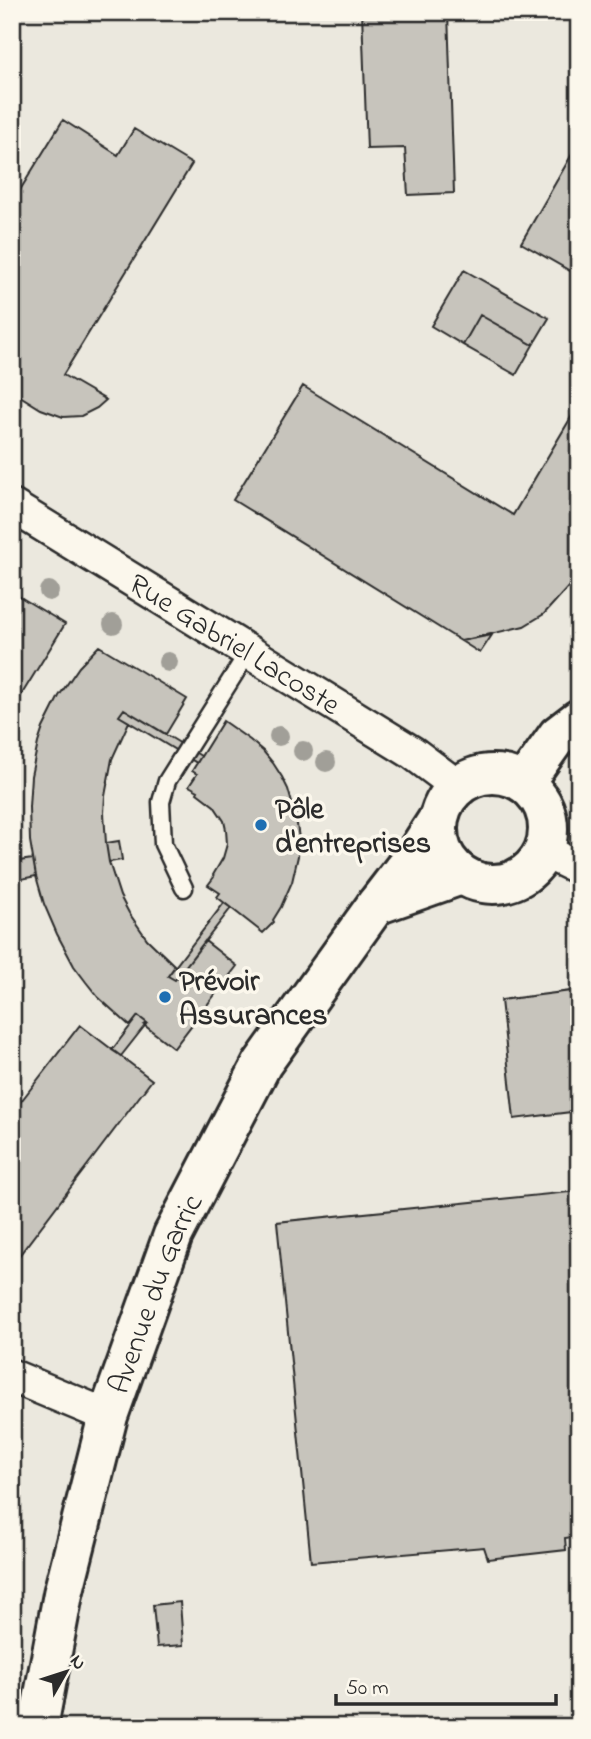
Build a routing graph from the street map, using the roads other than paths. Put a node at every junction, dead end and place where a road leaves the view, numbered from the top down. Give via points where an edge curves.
1 (12, 506) edge
2 (249, 651) junction
3 (579, 719) edge
4 (524, 783) junction
5 (457, 786) junction
6 (438, 819) junction
7 (544, 851) junction
8 (579, 868) edge
9 (461, 875) junction
10 (184, 888) dead end
11 (376, 905) junction
12 (12, 1376) edge
13 (108, 1416) junction
14 (38, 1727) edge

1 - 2 street, Rue Gabriel Lacoste
2 - 5 street, Rue Gabriel Lacoste
2 - 10 lane via 167,780 160,802 163,844
3 - 4 street via 558,735
4 - 5 street via 502,774 478,775
4 - 7 street via 538,796 546,813
5 - 6 street via 444,801
6 - 9 street via 438,839 445,857
6 - 11 street, Avenue du Garric
7 - 8 street
7 - 9 street via 530,870 509,882 484,884
9 - 11 street
11 - 13 street, Avenue du Garric via 255,1076 173,1235
12 - 13 street
13 - 14 street, Avenue du Garric via 63,1594

